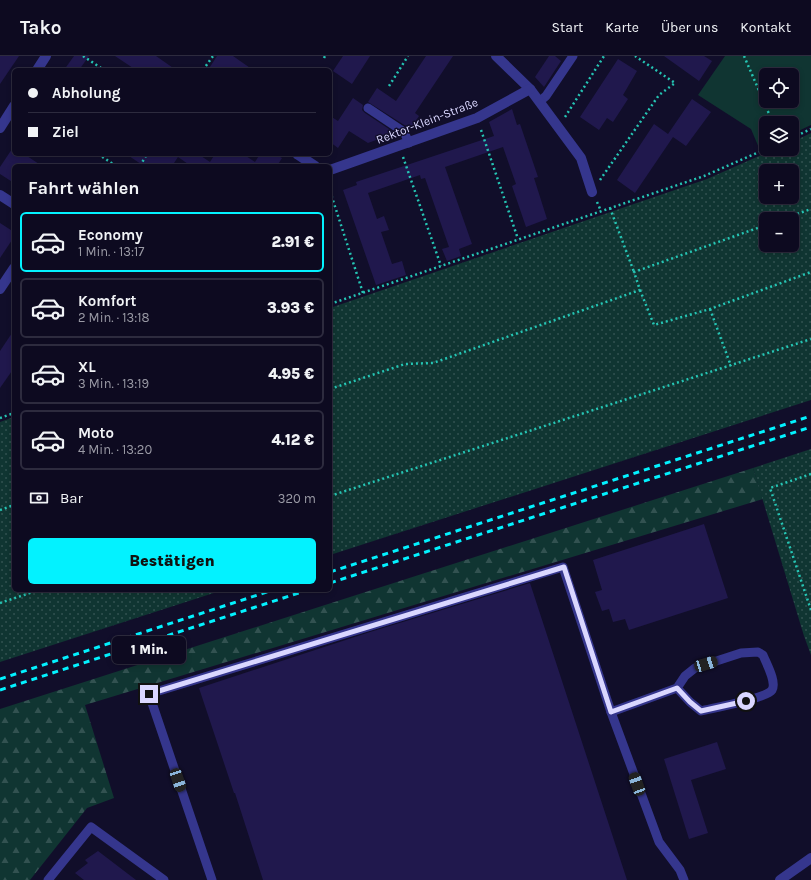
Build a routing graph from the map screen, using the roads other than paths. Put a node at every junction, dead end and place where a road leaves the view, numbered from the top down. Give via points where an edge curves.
1 (46, 56) edge
2 (496, 56) edge
3 (573, 56) edge
4 (38, 68) edge
5 (530, 88) junction
6 (540, 101) junction
7 (368, 108) dead end
8 (12, 109) edge
9 (0, 128) edge
10 (404, 144) junction
11 (300, 156) edge
12 (312, 164) edge
13 (332, 169) edge
14 (592, 192) road end
15 (0, 195) edge
16 (12, 203) edge
17 (12, 271) edge
18 (0, 288) edge
19 (677, 688) junction
20 (611, 712) junction
21 (811, 858) edge
22 (48, 880) edge
23 (164, 880) edge
24 (212, 880) edge
25 (684, 880) edge
26 (780, 880) edge

1 - 4 street
2 - 5 street
3 - 6 lane
5 - 6 street
5 - 10 street, Rektor-Klein-Straße via 477,118
6 - 14 street via 582,158
7 - 10 lane via 404,132
8 - 9 street
10 - 13 street, Rektor-Klein-Straße
11 - 12 street
15 - 16 street
17 - 18 street
19 - 19 lane via 684,676 695,668 751,652 763,655 774,683 768,694 701,711
19 - 20 lane
20 - 24 lane via 564,567 149,694
20 - 25 lane via 659,842 680,870
21 - 26 street
22 - 23 lane via 91,827

